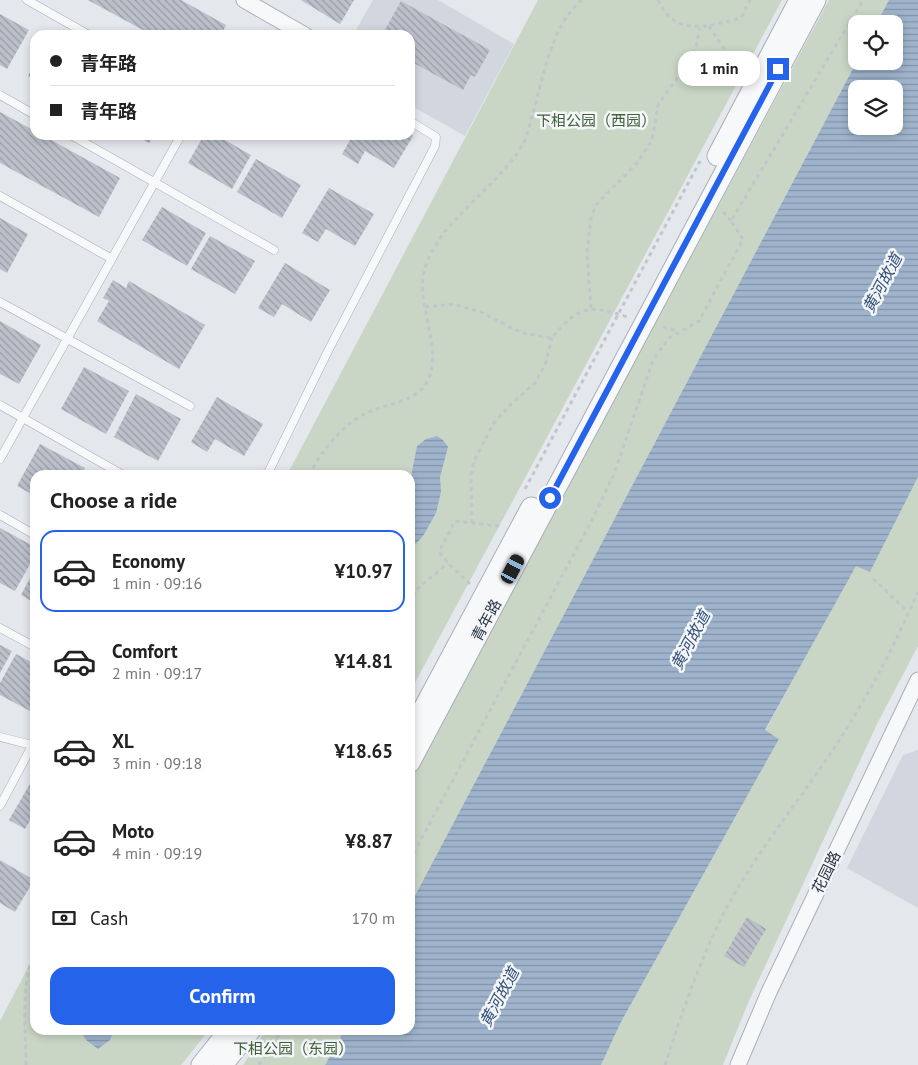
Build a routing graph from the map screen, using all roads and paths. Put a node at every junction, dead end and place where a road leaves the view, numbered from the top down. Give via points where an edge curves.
1 (27, 0) edge
2 (244, 0) edge
3 (582, 0) edge
4 (658, 0) edge
5 (750, 0) edge
6 (799, 0) edge
7 (816, 0) edge
8 (863, 0) edge
9 (709, 26) junction
10 (700, 28) junction
11 (80, 30) edge
12 (296, 30) edge
13 (749, 69) dead end
14 (0, 95) edge
15 (30, 112) edge
16 (415, 124) edge
17 (80, 140) edge
18 (178, 140) edge
19 (702, 156) dead end
20 (155, 182) junction
21 (0, 196) edge
22 (274, 250) dead end
23 (112, 259) junction
24 (0, 302) edge
25 (425, 307) junction
26 (591, 308) junction
27 (631, 318) junction
28 (678, 331) junction
29 (552, 338) junction
30 (67, 339) junction
31 (0, 405) edge
32 (190, 406) dead end
33 (23, 418) junction
34 (0, 459) edge
35 (114, 470) edge
36 (269, 470) edge
37 (311, 470) edge
38 (522, 493) dead end
39 (0, 515) edge
40 (472, 523) junction
41 (504, 527) dead end
42 (30, 531) edge
43 (448, 563) junction
44 (477, 578) dead end
45 (873, 578) dead end
46 (918, 592) edge
47 (415, 593) edge
48 (909, 612) junction
49 (0, 628) edge
50 (30, 644) edge
51 (918, 680) edge
52 (914, 700) edge
53 (415, 724) edge
54 (0, 737) edge
55 (30, 741) edge
56 (30, 750) edge
57 (415, 753) edge
58 (0, 806) edge
59 (415, 851) edge
60 (30, 967) edge
61 (225, 1035) edge
62 (247, 1035) edge
63 (279, 1035) edge
64 (26, 1065) edge
65 (200, 1065) edge
66 (223, 1065) edge
67 (259, 1065) edge
68 (665, 1065) edge
69 (738, 1065) edge

1 - 11 lane
2 - 12 street
3 - 25 path via 572,7 563,22 548,59 524,141 501,176 470,204 431,254 423,278
4 - 10 path via 663,12 676,22
5 - 9 path via 740,18
6 - 27 street, 青年路
7 - 27 street, 青年路
8 - 28 path via 731,221 742,239 699,321
9 - 10 path
9 - 13 path via 729,54
10 - 26 path via 687,64 658,105 652,141 637,163 596,205 590,218 587,253
14 - 15 lane
16 - 36 lane via 436,137 435,146
17 - 20 lane
18 - 20 lane
19 - 27 path
20 - 22 lane
20 - 23 lane
21 - 23 lane
23 - 30 lane
24 - 30 lane
25 - 29 path via 452,304 481,312 522,333
25 - 37 path via 434,366 426,384 408,397 361,415 333,439
26 - 27 path
26 - 29 path via 578,312
27 - 28 path
27 - 38 path
27 - 53 street, 青年路
27 - 57 street, 青年路
28 - 59 path via 653,360 614,474 592,520
29 - 40 path via 545,365 535,383 493,424 474,461 471,475
30 - 32 lane
30 - 33 lane
31 - 33 lane
33 - 34 lane
33 - 35 lane
39 - 42 lane
40 - 41 path
40 - 43 path via 455,521 440,552
43 - 44 path via 472,586
43 - 47 path
45 - 48 path
46 - 48 path
48 - 68 path via 857,713 768,840 732,898 692,983
49 - 50 lane
51 - 52 street, 花园路
52 - 69 street, 花园路 via 769,992
54 - 55 lane
56 - 58 lane
60 - 64 path via 26,995
61 - 65 street
62 - 66 street
63 - 67 path

